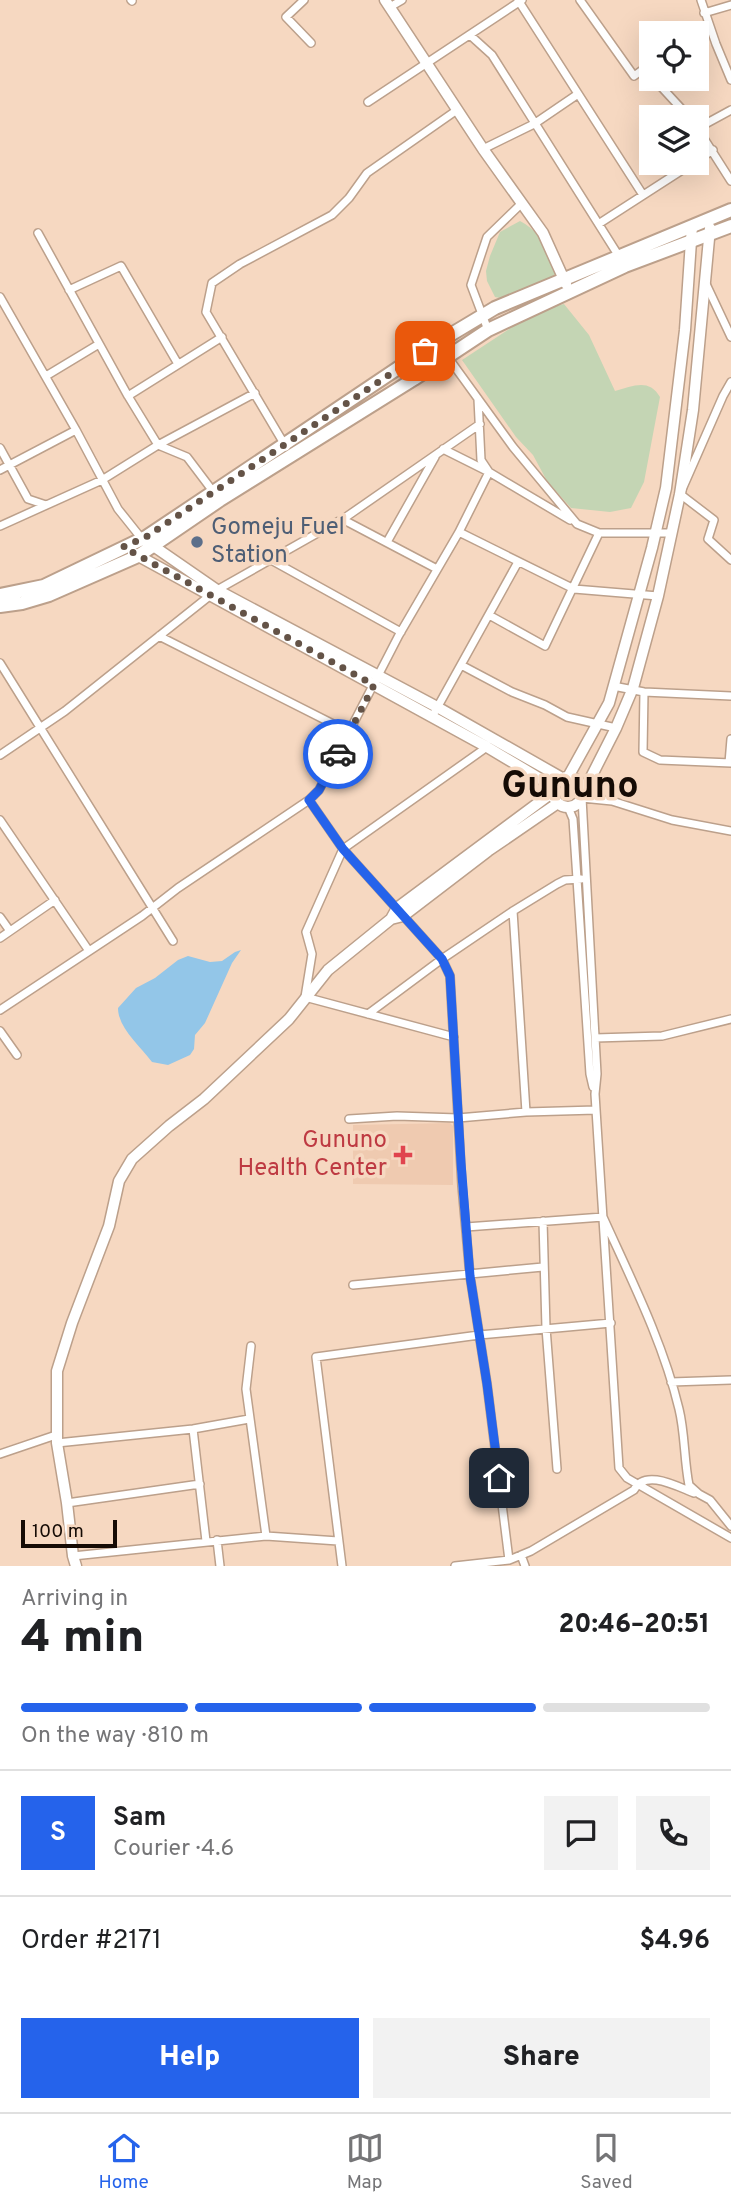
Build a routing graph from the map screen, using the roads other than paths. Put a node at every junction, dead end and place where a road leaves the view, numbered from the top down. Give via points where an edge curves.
1 (304, 0) edge
2 (402, 0) edge
3 (580, 0) edge
4 (701, 0) edge
5 (520, 1) edge
6 (388, 4) edge
7 (731, 5) edge
8 (704, 13) junction
9 (471, 36) junction
10 (311, 43) dead end
11 (426, 62) junction
12 (639, 72) edge
13 (731, 80) edge
14 (665, 91) edge
15 (578, 94) junction
16 (368, 102) dead end
17 (678, 105) edge
18 (457, 110) junction
19 (731, 110) edge
20 (709, 121) edge
21 (534, 124) junction
22 (709, 144) edge
23 (483, 149) junction
24 (713, 150) junction
25 (709, 153) edge
26 (675, 175) edge
27 (731, 181) edge
28 (643, 195) junction
29 (522, 203) junction
30 (731, 210) edge
31 (711, 218) junction
32 (600, 223) junction
33 (692, 226) junction
34 (731, 226) edge
35 (38, 233) dead end
36 (710, 235) junction
37 (692, 242) junction
38 (622, 261) junction
39 (706, 284) junction
40 (566, 285) junction
41 (69, 290) junction
42 (0, 297) edge
43 (482, 315) junction
44 (488, 330) junction
45 (222, 337) junction
46 (731, 337) edge
47 (99, 344) junction
48 (447, 356) junction
49 (178, 365) junction
50 (46, 376) junction
51 (731, 382) edge
52 (255, 393) junction
53 (128, 396) junction
54 (727, 396) edge
55 (478, 399) junction
56 (480, 424) junction
57 (76, 430) junction
58 (158, 445) junction
59 (0, 448) edge
60 (288, 450) junction
61 (440, 451) junction
62 (9, 465) junction
63 (0, 470) edge
64 (489, 472) junction
65 (102, 480) junction
66 (680, 494) junction
67 (217, 496) junction
68 (47, 505) junction
69 (342, 519) junction
70 (577, 524) junction
71 (0, 526) edge
72 (459, 532) junction
73 (599, 533) junction
74 (656, 533) junction
75 (671, 533) junction
76 (147, 542) junction
77 (387, 542) junction
78 (123, 547) junction
79 (138, 556) junction
80 (271, 560) junction
81 (731, 560) edge
82 (518, 562) junction
83 (437, 569) junction
84 (574, 589) junction
85 (213, 593) junction
86 (639, 594) junction
87 (0, 595) edge
88 (658, 596) junction
89 (0, 606) edge
90 (489, 615) junction
91 (401, 632) junction
92 (159, 636) junction
93 (0, 663) edge
94 (461, 665) junction
95 (375, 681) junction
96 (613, 686) junction
97 (633, 688) junction
98 (644, 692) junction
99 (731, 696) edge
100 (435, 712) junction
101 (597, 724) junction
102 (40, 728) junction
103 (616, 729) junction
104 (349, 732) junction
105 (731, 739) edge
106 (487, 747) junction
107 (0, 755) edge
108 (730, 763) edge
109 (565, 778) junction
110 (553, 790) junction
111 (582, 795) junction
112 (309, 800) junction
113 (558, 803) junction
114 (568, 807) junction
115 (0, 820) edge
116 (731, 831) edge
117 (486, 847) junction
118 (343, 849) junction
119 (581, 879) junction
120 (55, 900) junction
121 (153, 908) junction
122 (513, 911) junction
123 (400, 912) junction
124 (0, 917) edge
125 (10, 931) junction
126 (0, 938) edge
127 (173, 941) dead end
128 (89, 951) junction
129 (442, 959) junction
130 (305, 997) junction
131 (0, 1010) edge
132 (368, 1014) junction
133 (731, 1019) edge
134 (0, 1031) edge
135 (454, 1037) junction
136 (595, 1038) junction
137 (17, 1055) dead end
138 (595, 1094) junction
139 (596, 1110) junction
140 (526, 1112) junction
141 (458, 1118) junction
142 (349, 1119) dead end
143 (603, 1217) junction
144 (543, 1221) junction
145 (466, 1227) junction
146 (543, 1267) junction
147 (470, 1276) junction
148 (353, 1285) dead end
149 (611, 1323) junction
150 (547, 1328) junction
151 (479, 1335) junction
152 (251, 1346) dead end
153 (731, 1380) edge
154 (671, 1382) junction
155 (250, 1419) junction
156 (193, 1429) junction
157 (56, 1439) junction
158 (0, 1454) edge
159 (557, 1469) dead end
160 (200, 1484) junction
161 (638, 1484) junction
162 (699, 1494) junction
163 (67, 1503) junction
164 (731, 1526) edge
165 (266, 1536) junction
166 (731, 1538) edge
167 (217, 1540) junction
168 (206, 1541) junction
169 (338, 1542) junction
170 (521, 1555) junction
171 (509, 1560) junction
172 (74, 1561) edge
173 (220, 1566) edge
174 (342, 1566) edge
175 (455, 1566) edge
176 (525, 1566) edge

1 - 10 street via 286,17
2 - 6 street
3 - 12 street via 634,76
4 - 8 street
5 - 9 street
5 - 15 street
6 - 11 main road
7 - 8 street
8 - 13 street
9 - 11 street
9 - 21 street via 492,55
11 - 16 street
11 - 18 main road
14 - 17 street
15 - 21 street
15 - 28 street
18 - 23 main road
18 - 45 street via 367,173 332,215 212,284 206,312
19 - 20 street
21 - 23 street
21 - 32 street
22 - 24 street
23 - 29 main road
24 - 25 street
24 - 27 street
26 - 28 street
28 - 32 street
29 - 40 main road via 543,233
29 - 43 street via 487,237 471,285
30 - 31 highway
31 - 33 highway
31 - 36 main road
32 - 38 street
33 - 37 main road
33 - 38 highway
34 - 36 highway
35 - 41 street
36 - 37 highway
36 - 39 main road
37 - 38 highway
37 - 74 main road via 666,488
38 - 40 highway
39 - 46 street
39 - 66 main road
40 - 43 highway
40 - 44 highway
41 - 47 street
41 - 49 street via 121,266
42 - 50 street
43 - 44 street
43 - 60 highway
44 - 48 highway
45 - 49 street
45 - 52 street
47 - 50 street
47 - 53 street
48 - 55 street
48 - 60 highway
49 - 53 street
50 - 57 street
51 - 54 street
52 - 58 street
52 - 60 street
53 - 58 street
54 - 66 street
55 - 56 street
55 - 70 street
56 - 61 street
56 - 64 street via 481,460
57 - 62 street
57 - 65 street
58 - 65 street
58 - 67 street via 187,457
59 - 62 street
60 - 67 highway
61 - 64 street
61 - 69 street
61 - 77 street
62 - 63 street
62 - 68 street via 28,499
64 - 70 street
64 - 72 street
65 - 68 street
65 - 76 street via 118,509
66 - 75 main road
66 - 81 street via 714,520 708,540
67 - 76 highway
68 - 71 street
69 - 77 street
69 - 80 street
70 - 73 street
72 - 82 street
72 - 83 street
73 - 74 street
73 - 84 street
74 - 75 street
74 - 86 main road
75 - 88 main road
76 - 78 highway
76 - 79 highway
76 - 85 main road
77 - 83 street
78 - 79 main road
78 - 87 highway via 44,586
79 - 85 main road
79 - 89 highway via 49,594
80 - 85 street
80 - 91 street
82 - 84 street
82 - 90 street
83 - 91 street
84 - 86 street
84 - 90 street via 545,646
85 - 92 street
85 - 95 main road
86 - 88 street
86 - 96 main road
88 - 97 main road
90 - 94 street
91 - 95 street
92 - 102 street
92 - 104 street
93 - 102 street
94 - 100 street
94 - 101 street via 567,717
95 - 100 main road
95 - 104 street
96 - 97 street
96 - 101 main road
97 - 98 street
97 - 103 main road
98 - 99 street
98 - 108 street via 643,752 660,760
100 - 106 main road
100 - 109 main road
101 - 103 street
101 - 109 main road
102 - 107 street
102 - 121 street
103 - 111 main road
104 - 112 street via 319,790
105 - 108 street
106 - 110 main road
106 - 118 street
109 - 110 main road
109 - 111 main road via 579,782
110 - 113 main road
110 - 117 main road
111 - 114 main road
111 - 116 street
111 - 119 street
112 - 118 street
112 - 121 street
113 - 114 main road
113 - 117 main road
114 - 119 street
115 - 120 street
117 - 123 main road
118 - 123 street
118 - 130 street via 306,932 312,954
119 - 122 street via 565,880
119 - 136 street
119 - 138 street via 590,1074
120 - 125 street
120 - 128 street
121 - 127 street
121 - 128 street
122 - 129 street
122 - 140 street
123 - 129 street
123 - 130 main road via 327,970
124 - 125 street
125 - 126 street
128 - 131 street
129 - 132 street
129 - 135 street via 450,976
130 - 132 street
130 - 157 main road via 289,1019 204,1099 132,1159 119,1181 109,1226 57,1371
132 - 135 street
133 - 136 street via 662,1036
134 - 137 street
135 - 141 street
136 - 138 street
138 - 139 street
139 - 140 street
139 - 143 street
140 - 141 street
141 - 142 street
141 - 145 street
143 - 144 street
143 - 149 street
143 - 154 street
144 - 145 street
144 - 146 street
145 - 147 street
146 - 147 street
146 - 150 street
147 - 148 street
147 - 151 street
149 - 150 street
149 - 161 street via 618,1459 623,1474
150 - 151 street
150 - 159 street
151 - 169 street via 316,1357
151 - 171 street
152 - 155 street via 246,1389
153 - 154 street
154 - 162 street via 680,1411 689,1485
155 - 156 street
155 - 165 street
156 - 157 street
156 - 160 street
157 - 158 street
157 - 163 main road
160 - 163 street
160 - 168 street
161 - 162 street via 660,1480
161 - 166 street
161 - 170 street
162 - 164 street via 710,1500
163 - 172 main road
165 - 167 street
165 - 169 street
167 - 168 street
167 - 173 street
168 - 172 street
169 - 174 street
170 - 171 street
170 - 176 street
171 - 175 street

